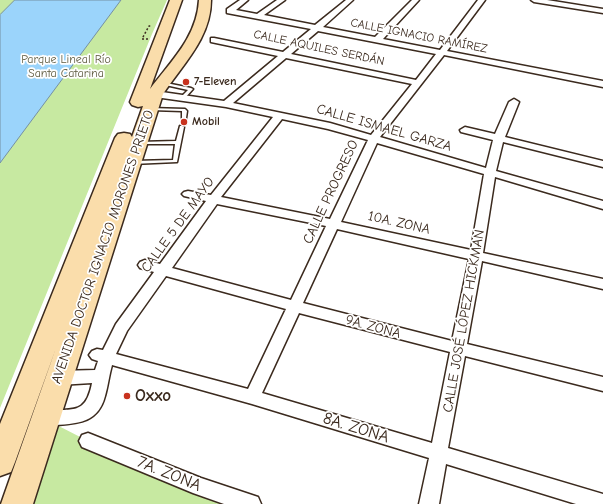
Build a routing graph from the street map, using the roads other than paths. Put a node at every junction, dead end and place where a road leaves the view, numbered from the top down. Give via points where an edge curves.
1 (176, 0) edge
2 (205, 0) edge
3 (245, 0) edge
4 (282, 0) edge
5 (350, 0) edge
6 (416, 0) edge
7 (482, 0) edge
8 (534, 0) edge
9 (603, 11) edge
10 (257, 17) junction
11 (316, 28) junction
12 (214, 40) dead end
13 (377, 40) junction
14 (442, 53) junction
15 (286, 54) junction
16 (157, 55) junction
17 (418, 83) junction
18 (603, 84) edge
19 (155, 95) junction
20 (514, 102) dead end
21 (226, 104) junction
22 (280, 115) junction
23 (184, 118) dead end
24 (182, 126) dead end
25 (465, 130) dead end
26 (374, 138) junction
27 (499, 138) junction
28 (178, 142) junction
29 (138, 143) junction
30 (131, 163) junction
31 (603, 164) edge
32 (490, 174) junction
33 (188, 194) dead end
34 (214, 199) junction
35 (603, 206) edge
36 (333, 224) junction
37 (476, 256) junction
38 (145, 265) dead end
39 (163, 270) junction
40 (603, 284) edge
41 (294, 307) junction
42 (459, 350) junction
43 (102, 356) junction
44 (101, 376) junction
45 (59, 378) junction
46 (603, 384) edge
47 (252, 397) junction
48 (45, 419) junction
49 (88, 441) dead end
50 (440, 453) junction
51 (0, 462) edge
52 (603, 503) edge
53 (17, 504) edge
54 (251, 504) edge
55 (429, 504) edge

1 - 16 highway, AVENIDA DOCTOR IGNACIO MORONES PRIETO
2 - 19 highway, AVENIDA DOCTOR IGNACIO MORONES PRIETO via 203,23 188,50
3 - 10 street, CALLE IGNACIO RAMÍREZ via 230,11
4 - 10 street
5 - 11 street
6 - 13 street
7 - 14 street, CALLE PROGRESO
8 - 9 street
10 - 11 street, CALLE IGNACIO RAMÍREZ
11 - 13 street, CALLE IGNACIO RAMÍREZ
11 - 15 street
12 - 15 street, CALLE AQUILES SERDÁN
13 - 14 street, CALLE IGNACIO RAMÍREZ
14 - 17 street, CALLE PROGRESO
14 - 18 street, CALLE IGNACIO RAMÍREZ
15 - 17 street, CALLE AQUILES SERDÁN
15 - 21 street
16 - 19 highway
16 - 51 highway, AVENIDA DOCTOR IGNACIO MORONES PRIETO
17 - 26 street, CALLE PROGRESO
19 - 21 street, CALLE ISMAEL GARZA
19 - 23 lane via 183,110
19 - 29 highway, AVENIDA DOCTOR IGNACIO MORONES PRIETO
20 - 27 street, CALLE JOSÉ LÓPEZ HICKMAN
21 - 22 street, CALLE ISMAEL GARZA
22 - 26 street, CALLE ISMAEL GARZA
22 - 34 street, CALLE 5 DE MAYO
24 - 28 lane
25 - 27 street
26 - 32 street, CALLE ISMAEL GARZA
26 - 36 street, CALLE PROGRESO
27 - 31 street
27 - 32 street, CALLE JOSÉ LÓPEZ HICKMAN
28 - 29 lane
28 - 30 lane via 175,161
29 - 30 highway, AVENIDA DOCTOR IGNACIO MORONES PRIETO
30 - 45 highway, AVENIDA DOCTOR IGNACIO MORONES PRIETO
32 - 35 street, CALLE ISMAEL GARZA
32 - 37 street, CALLE JOSÉ LÓPEZ HICKMAN
33 - 34 street, 10A. ZONA
34 - 36 street, 10A. ZONA
34 - 39 street, CALLE 5 DE MAYO
36 - 37 street, 10A. ZONA
36 - 41 street, CALLE PROGRESO
37 - 40 street, 10A. ZONA
37 - 42 street, CALLE JOSÉ LÓPEZ HICKMAN
38 - 39 street, 9A. ZONA
39 - 41 street, 9A. ZONA
39 - 43 street, CALLE 5 DE MAYO
41 - 42 street, 9A. ZONA
41 - 47 street, CALLE PROGRESO
42 - 46 street, 9A. ZONA
42 - 50 street, CALLE JOSÉ LÓPEZ HICKMAN
43 - 44 street, CALLE 5 DE MAYO
43 - 47 street, 8A. ZONA
44 - 45 street
44 - 48 street, CALLE 5 DE MAYO via 95,403 88,412
45 - 48 highway, AVENIDA DOCTOR IGNACIO MORONES PRIETO
47 - 50 street, 8A. ZONA
48 - 53 highway, AVENIDA DOCTOR IGNACIO MORONES PRIETO
49 - 54 street, 7A. ZONA via 200,487
50 - 52 street, 8A. ZONA
50 - 55 street, CALLE JOSÉ LÓPEZ HICKMAN

